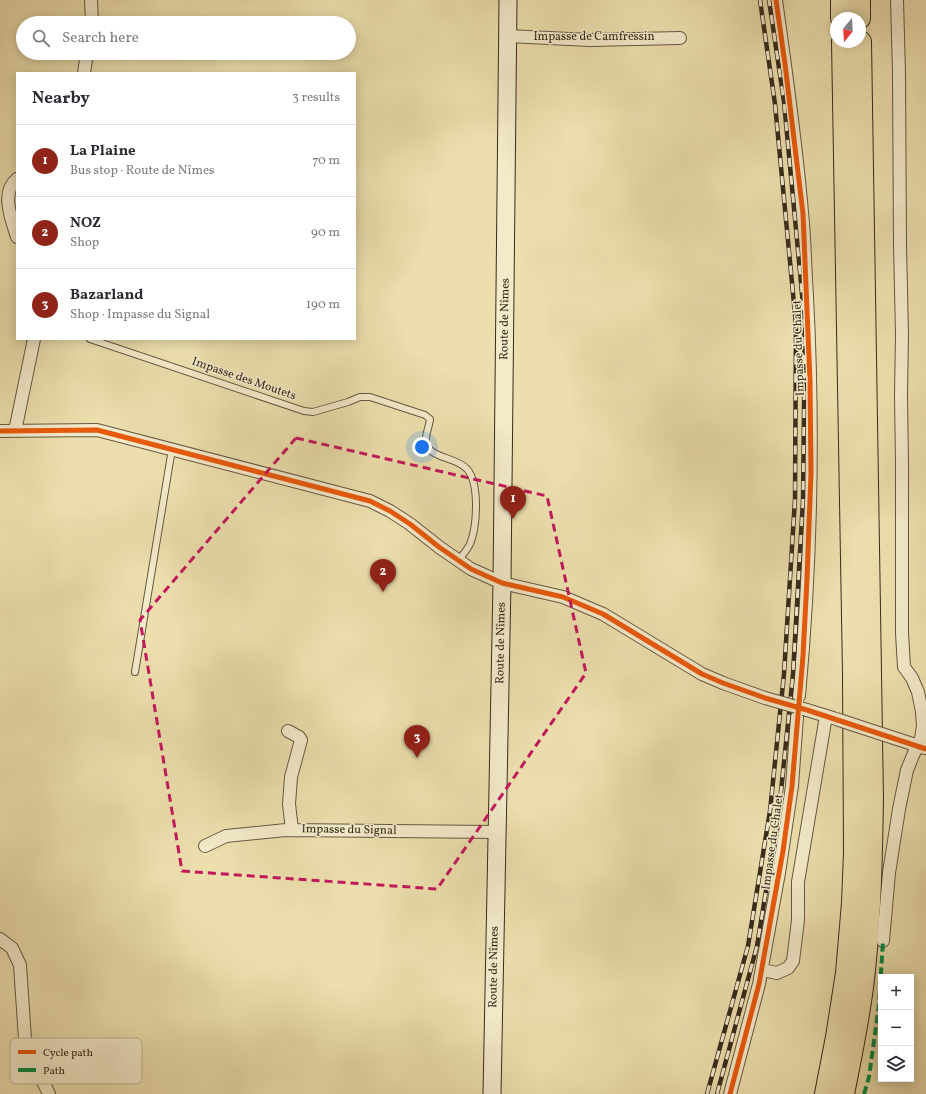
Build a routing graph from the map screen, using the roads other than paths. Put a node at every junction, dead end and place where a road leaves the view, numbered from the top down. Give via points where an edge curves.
1 (91, 0) edge
2 (508, 0) edge
3 (776, 0) edge
4 (842, 0) edge
5 (859, 0) edge
6 (897, 0) edge
7 (842, 12) edge
8 (859, 12) edge
9 (92, 16) edge
10 (507, 36) junction
11 (680, 38) dead end
12 (843, 48) edge
13 (860, 48) edge
14 (86, 60) edge
15 (84, 72) edge
16 (16, 180) edge
17 (16, 233) edge
18 (34, 340) edge
19 (93, 340) edge
20 (0, 431) edge
21 (15, 431) junction
22 (172, 449) junction
23 (456, 560) junction
24 (502, 583) junction
25 (135, 672) dead end
26 (922, 689) edge
27 (799, 696) dead end
28 (797, 717) dead end
29 (831, 718) junction
30 (288, 731) dead end
31 (922, 747) edge
32 (292, 830) junction
33 (496, 832) junction
34 (205, 846) dead end
35 (0, 939) edge
36 (883, 941) dead end
37 (762, 970) junction
38 (25, 1038) edge
39 (44, 1084) edge
40 (49, 1094) edge
41 (492, 1094) edge
42 (730, 1094) edge
43 (826, 1094) edge
44 (843, 1094) edge

1 - 9 street
2 - 10 main road, Route de Nîmes
3 - 27 street, Impasse du Chalet via 802,214 810,350 807,579
4 - 7 highway
5 - 8 highway
6 - 26 street via 902,334 902,633 904,667
10 - 11 street, Impasse de Camfressin via 590,40
10 - 24 main road, Route de Nîmes
12 - 43 highway via 855,853 847,973
13 - 44 highway via 872,844 864,972
14 - 15 street
16 - 17 street via 8,193
18 - 21 street
19 - 23 lane, Impasse des Moutets via 304,411 313,412 360,397 370,397 425,415 430,419 426,443 430,450 455,460 467,469 473,482 476,499 474,533 470,545
20 - 21 street
21 - 22 street via 96,430
22 - 23 street via 370,501 410,524
22 - 25 lane
23 - 24 street
24 - 29 street, bridge via 563,597 603,614 702,674 765,698
24 - 33 main road, Route de Nîmes
26 - 31 street
28 - 37 street, Impasse du Chalet via 792,786
29 - 31 street, bridge
29 - 37 street via 798,882 798,920 793,961 788,968 777,972
30 - 32 street via 300,740 291,777 289,804
31 - 36 street via 908,770 899,809 889,873
32 - 33 street, Impasse du Signal
32 - 34 street, Impasse du Signal via 226,836
33 - 41 main road, Route de Nîmes
35 - 38 street via 12,948 20,965
37 - 42 street, Impasse du Chalet
39 - 40 street

